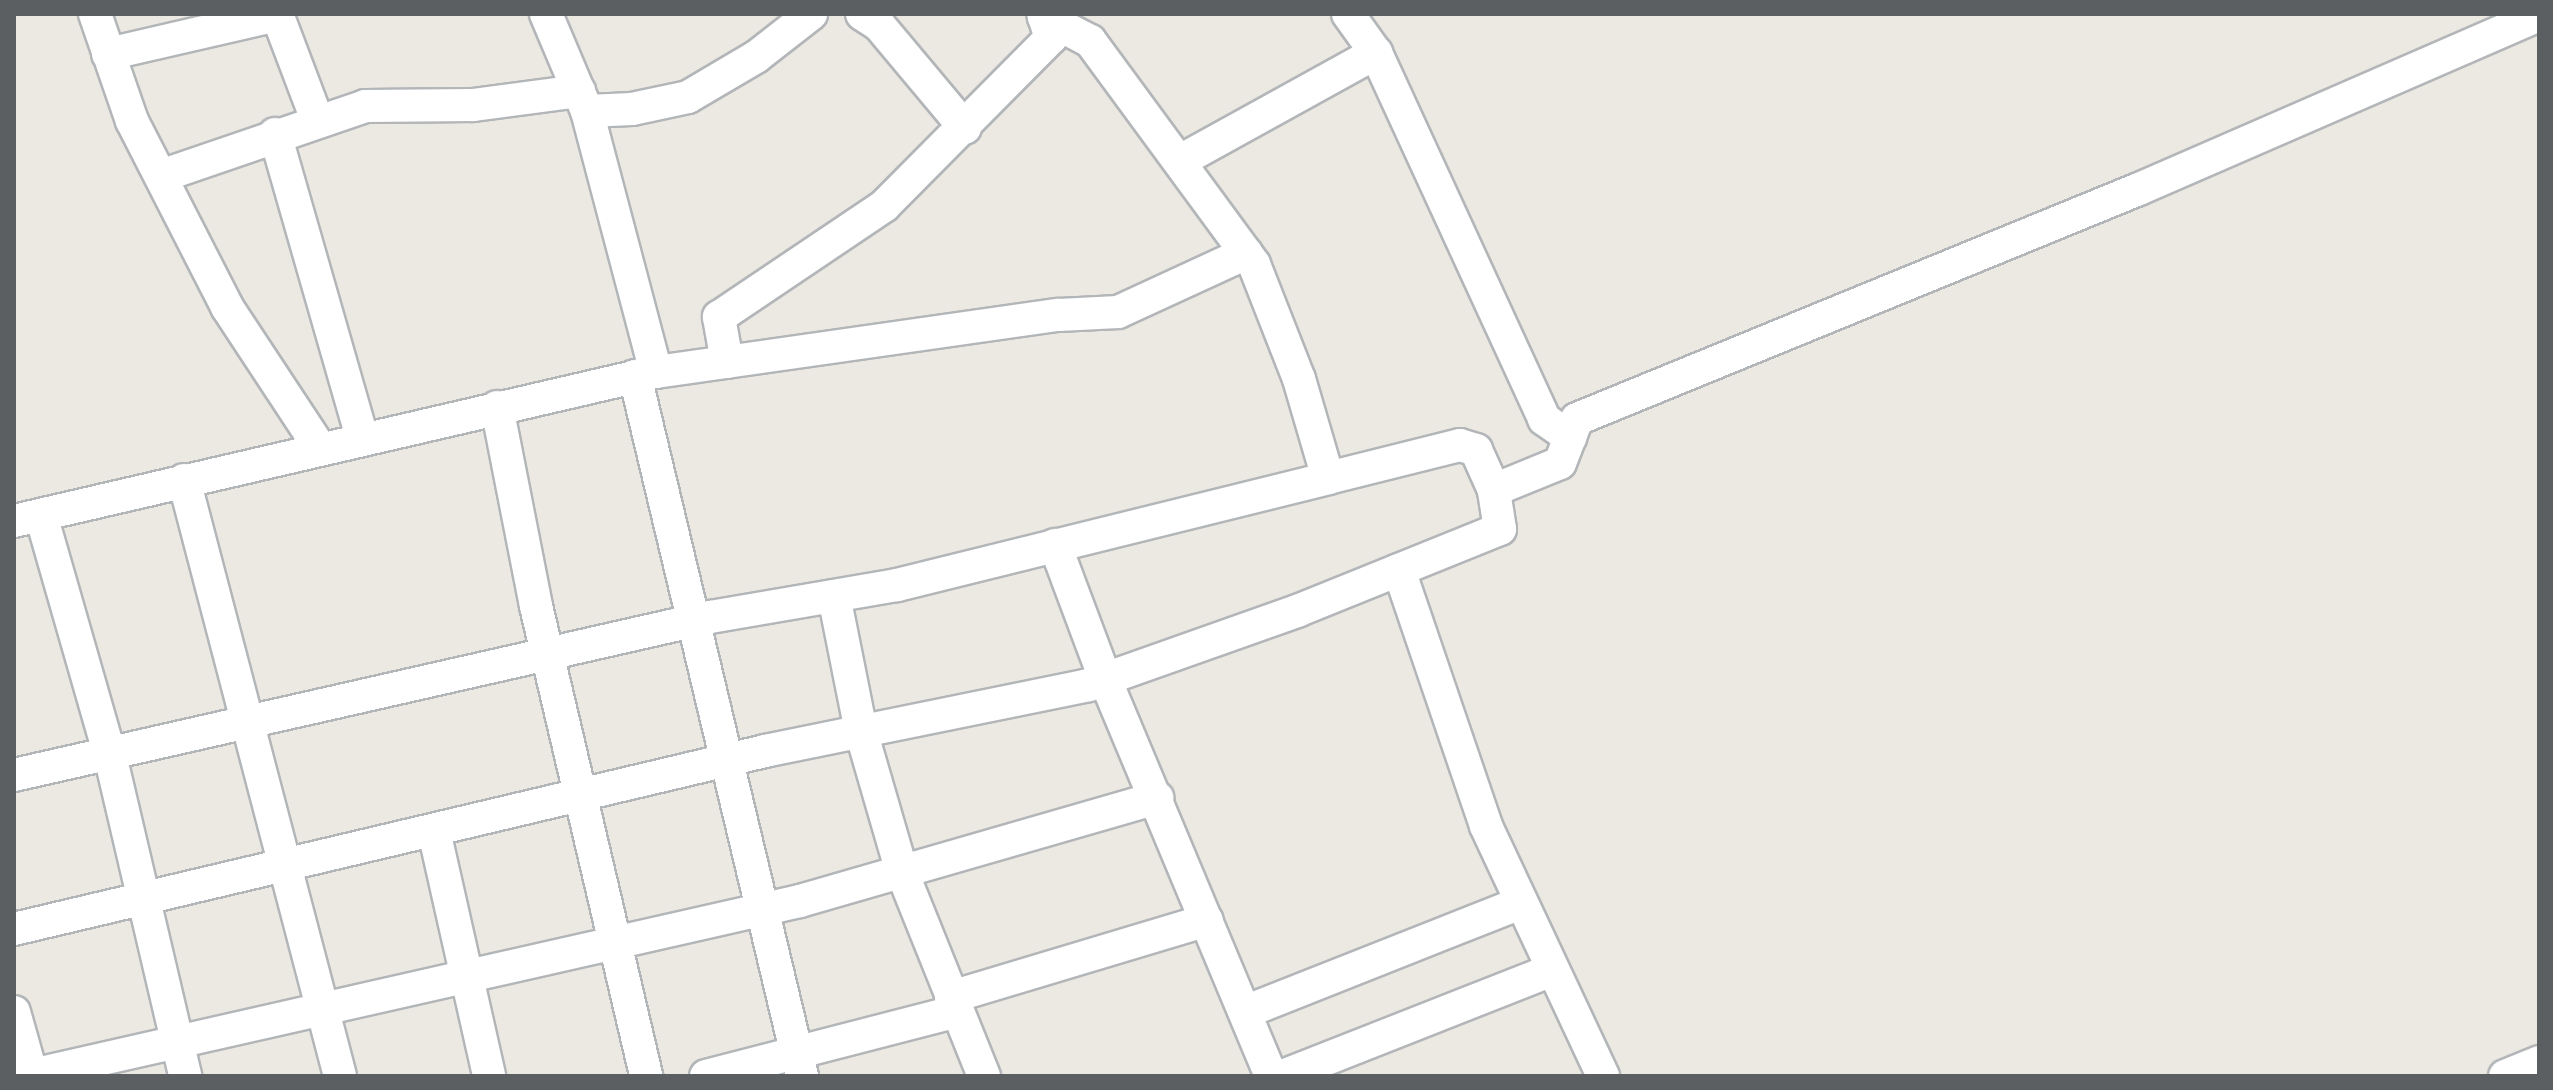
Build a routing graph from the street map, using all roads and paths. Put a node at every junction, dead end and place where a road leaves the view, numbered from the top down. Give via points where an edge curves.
1 (95, 14) edge
2 (277, 14) edge
3 (811, 14) edge
4 (862, 14) edge
5 (1348, 14) edge
6 (1045, 15) edge
7 (2539, 15) edge
8 (557, 17) edge
9 (1376, 53) junction
10 (108, 54) junction
11 (583, 101) junction
12 (317, 120) junction
13 (965, 128) junction
14 (275, 134) junction
15 (1180, 161) junction
16 (161, 176) junction
17 (1246, 253) junction
18 (727, 362) junction
19 (646, 374) junction
20 (497, 407) junction
21 (1570, 437) junction
22 (362, 438) junction
23 (320, 448) junction
24 (1328, 478) junction
25 (184, 480) junction
26 (1494, 490) junction
27 (28, 518) edge
28 (1055, 545) junction
29 (1399, 570) junction
30 (834, 596) junction
31 (691, 621) junction
32 (549, 653) junction
33 (1105, 679) junction
34 (249, 720) junction
35 (861, 731) junction
36 (110, 755) junction
37 (726, 761) junction
38 (14, 775) edge
39 (1157, 798) junction
40 (580, 799) junction
41 (434, 831) junction
42 (287, 864) junction
43 (902, 872) junction
44 (144, 897) junction
45 (1520, 903) junction
46 (762, 911) junction
47 (1207, 920) junction
48 (14, 929) edge
49 (613, 945) junction
50 (1550, 971) junction
51 (466, 979) junction
52 (954, 1004) junction
53 (324, 1011) junction
54 (14, 1012) edge
55 (1245, 1012) junction
56 (176, 1043) junction
57 (2539, 1062) edge
58 (798, 1064) edge
59 (30, 1076) edge
60 (185, 1076) edge
61 (340, 1076) edge
62 (489, 1076) edge
63 (646, 1076) edge
64 (706, 1076) edge
65 (984, 1076) edge
66 (1271, 1076) edge
67 (1283, 1076) edge
68 (1603, 1076) edge
69 (2505, 1076) edge

1 - 10 street
2 - 10 street
2 - 12 street
3 - 11 street via 756,57 688,97 632,109
4 - 13 street via 879,25
5 - 9 street
6 - 13 street via 1051,38
6 - 15 street via 1090,41
7 - 21 street via 2139,189 1577,419
8 - 11 street
9 - 15 street
9 - 21 street via 1544,419
10 - 16 street via 132,121
11 - 12 street via 365,106
11 - 19 street
12 - 14 street
13 - 18 street via 884,206 719,317
14 - 16 street
14 - 22 street
15 - 17 street
16 - 23 street via 227,307
17 - 18 street via 1118,312 1059,315
17 - 24 street via 1299,379
18 - 19 street
19 - 20 street
19 - 31 street
20 - 22 street
20 - 32 street
21 - 26 street via 1560,463
22 - 23 street
23 - 25 street
24 - 26 street via 1460,445 1476,450
24 - 28 street
25 - 27 street
25 - 34 street
26 - 29 street via 1500,529
27 - 36 street
28 - 30 street
28 - 33 street
29 - 33 street
29 - 45 street via 1486,826
30 - 31 street
30 - 35 street
31 - 32 street
31 - 37 street
32 - 34 street
32 - 40 street
33 - 35 street
33 - 39 street
34 - 36 street
34 - 42 street
35 - 37 street
35 - 43 street
36 - 38 street
36 - 44 street
37 - 40 street
37 - 46 street
39 - 43 street
39 - 47 street
40 - 41 street
40 - 49 street
41 - 42 street
41 - 51 street
42 - 44 street
42 - 53 street
43 - 46 street
43 - 52 street
44 - 48 street
44 - 56 street
45 - 50 street
45 - 55 street
46 - 49 street
46 - 58 street
47 - 52 street
47 - 55 street
49 - 51 street
49 - 63 street
50 - 67 street
50 - 68 street
51 - 53 street
51 - 62 street
52 - 58 street
52 - 65 street
53 - 56 street
53 - 61 street
54 - 59 street
55 - 66 street
56 - 59 street
56 - 60 street
57 - 69 street
58 - 64 street

